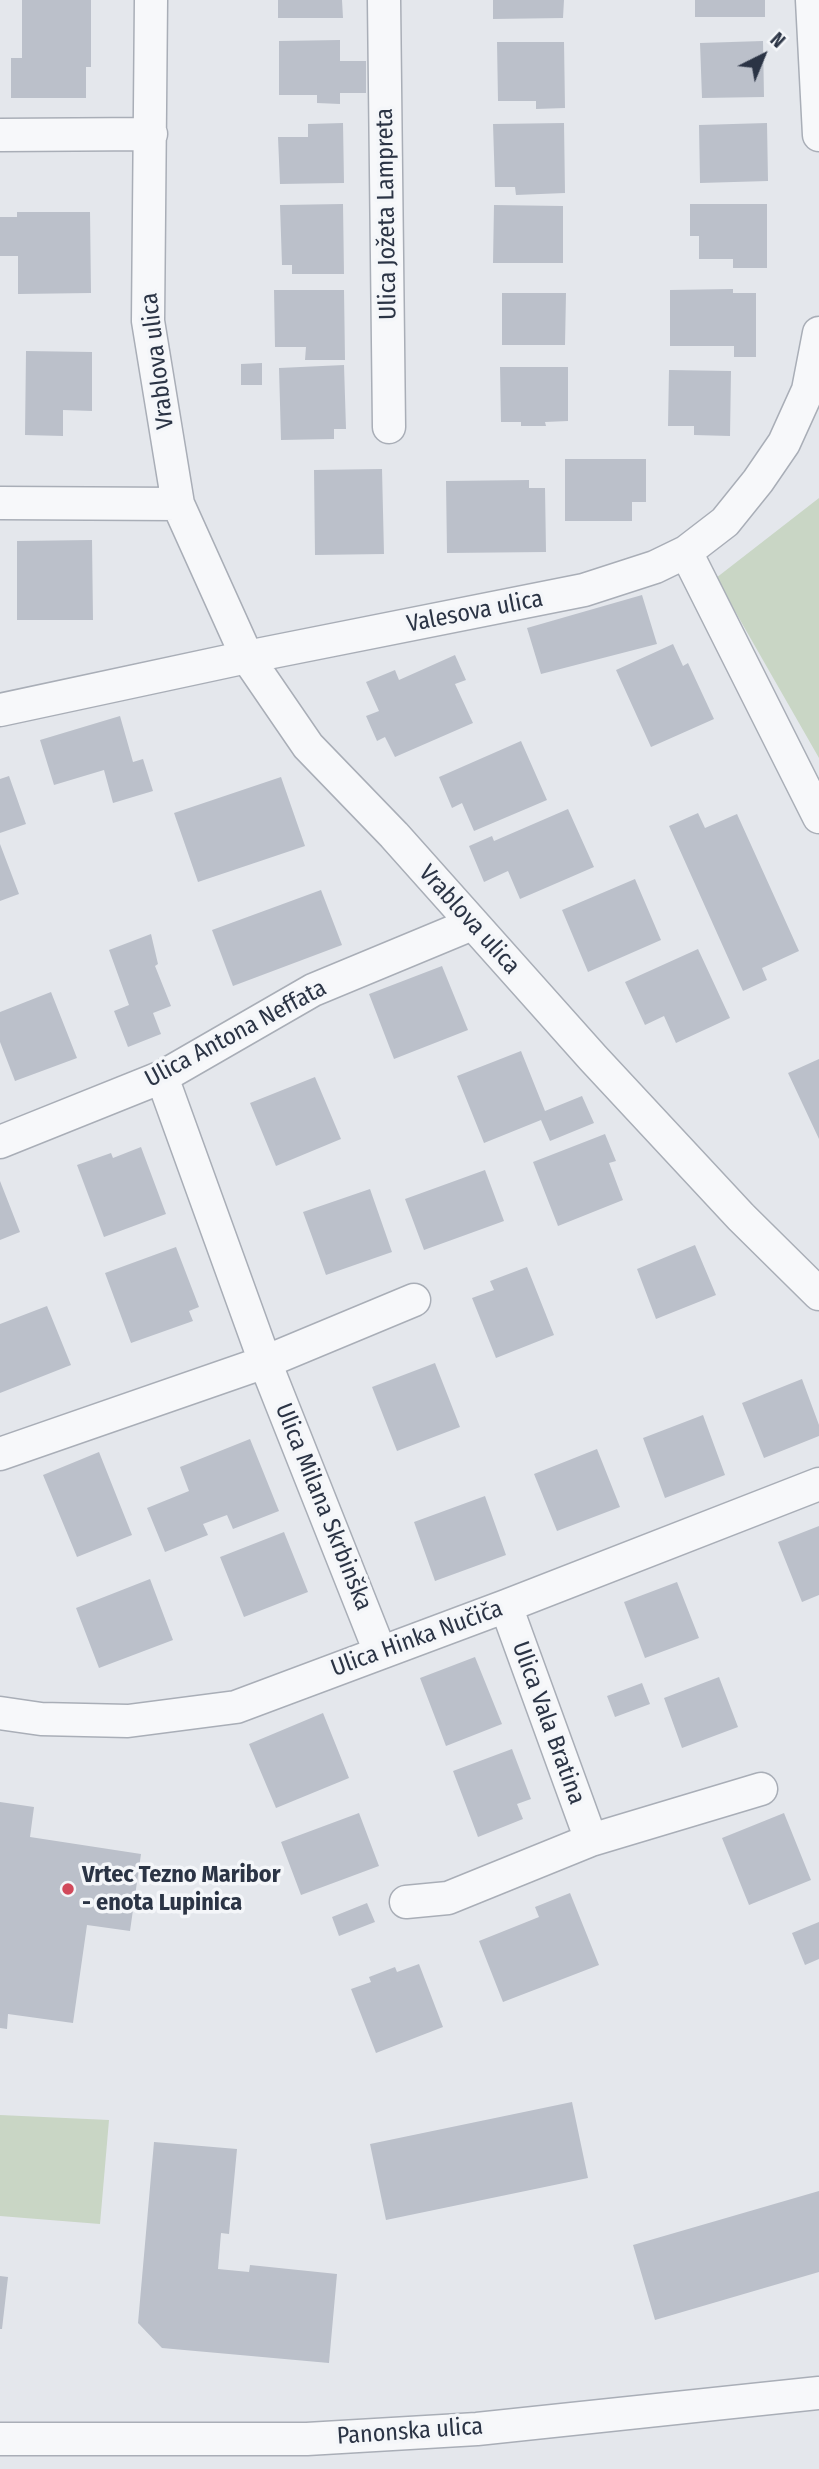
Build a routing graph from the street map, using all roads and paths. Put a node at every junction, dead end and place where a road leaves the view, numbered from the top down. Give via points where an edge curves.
1 (151, 0) edge
2 (384, 0) edge
3 (812, 0) edge
4 (151, 134) junction
5 (0, 135) edge
6 (819, 135) edge
7 (819, 333) edge
8 (389, 427) dead end
9 (0, 503) edge
10 (178, 504) junction
11 (686, 552) junction
12 (247, 657) junction
13 (0, 710) edge
14 (819, 817) edge
15 (472, 924) junction
16 (162, 1077) junction
17 (0, 1142) edge
18 (819, 1294) edge
19 (414, 1300) dead end
20 (265, 1362) junction
21 (0, 1454) edge
22 (819, 1484) edge
23 (506, 1606) junction
24 (380, 1652) junction
25 (0, 1713) edge
26 (761, 1789) dead end
27 (591, 1840) junction
28 (406, 1902) dead end
29 (819, 2393) edge
30 (0, 2440) edge

1 - 4 street, Vrablova ulica
2 - 8 street, Ulica Jožeta Lampreta
3 - 6 street
4 - 5 street
4 - 10 street, Vrablova ulica via 148,321
7 - 11 street, Valesova ulica via 808,390 784,443 725,522
9 - 10 street
10 - 12 street, Vrablova ulica
11 - 12 street, Valesova ulica via 584,590
11 - 14 street
12 - 13 street, Valesova ulica
12 - 15 street, Vrablova ulica via 308,746
15 - 16 street, Ulica Antona Neffata via 313,990
15 - 18 street, Vrablova ulica via 741,1217
16 - 17 street, Ulica Antona Neffata
16 - 20 street, Ulica Milana Skrbinška
19 - 20 street
20 - 21 street
20 - 24 street, Ulica Milana Skrbinška
22 - 23 street, Ulica Hinka Nučiča
23 - 24 street, Ulica Hinka Nučiča
23 - 27 street, Ulica Vala Bratina
24 - 25 street, Ulica Hinka Nučiča via 236,1707 128,1721
26 - 27 street
27 - 28 street via 449,1898
29 - 30 street, Panonska ulica via 477,2429 307,2439

